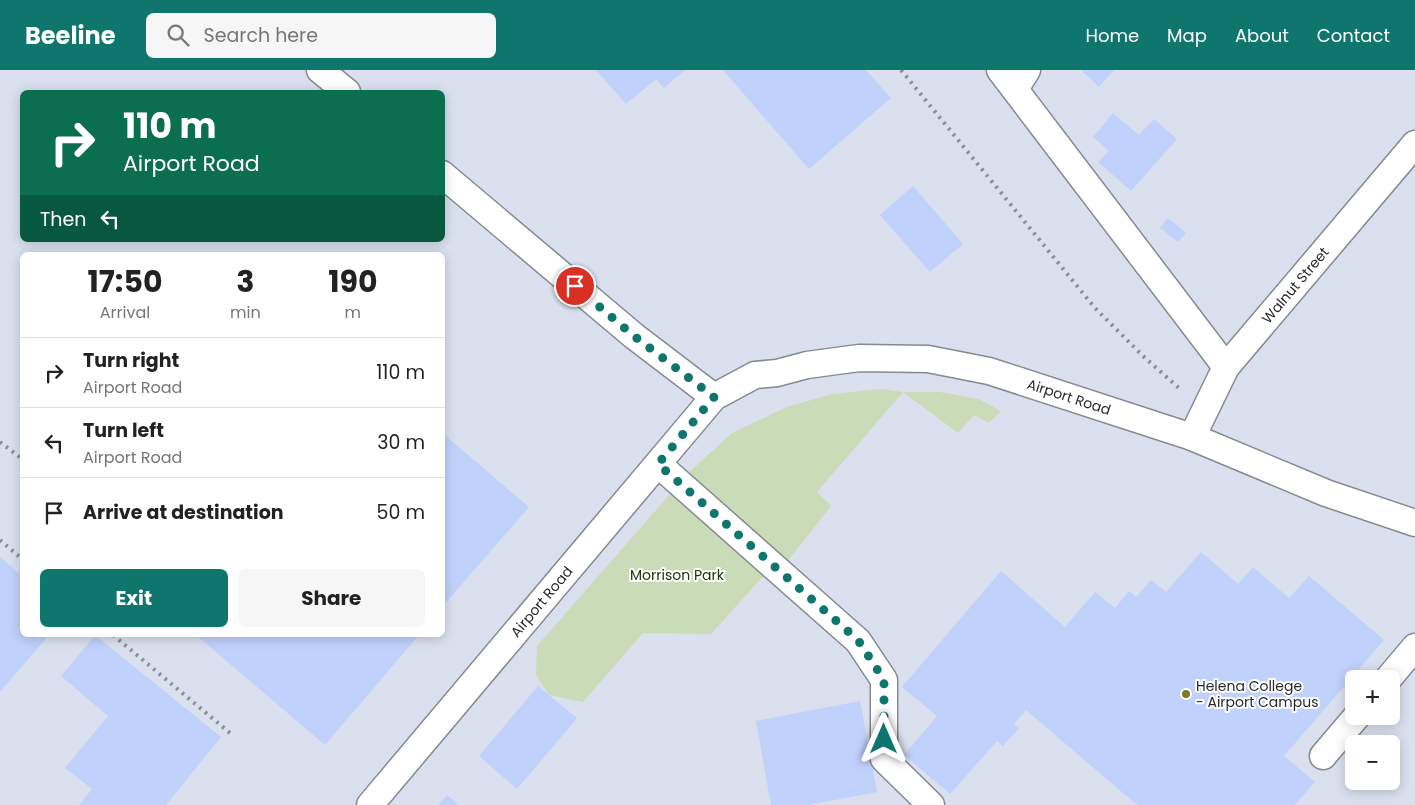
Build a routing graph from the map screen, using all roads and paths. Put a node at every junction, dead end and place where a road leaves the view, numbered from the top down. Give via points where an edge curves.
1 (320, 70) edge
2 (1014, 76) edge
3 (345, 90) edge
4 (1415, 144) edge
5 (445, 177) edge
6 (1226, 367) junction
7 (714, 397) junction
8 (1192, 437) junction
9 (658, 464) junction
10 (1415, 523) edge
11 (1415, 647) edge
12 (1396, 670) edge
13 (1349, 725) edge
14 (1323, 756) dead end
15 (370, 805) edge
16 (931, 805) edge

1 - 3 street
2 - 6 street
4 - 6 street, Walnut Street
5 - 7 street via 634,336
6 - 8 street, Walnut Street
7 - 8 street, Airport Road via 755,375 807,365 859,358 928,359 989,371
7 - 9 street, Airport Road
8 - 10 street, Airport Road via 1326,493
9 - 15 street, Airport Road
9 - 16 street via 858,640 884,680 884,759
11 - 12 street
13 - 14 street

